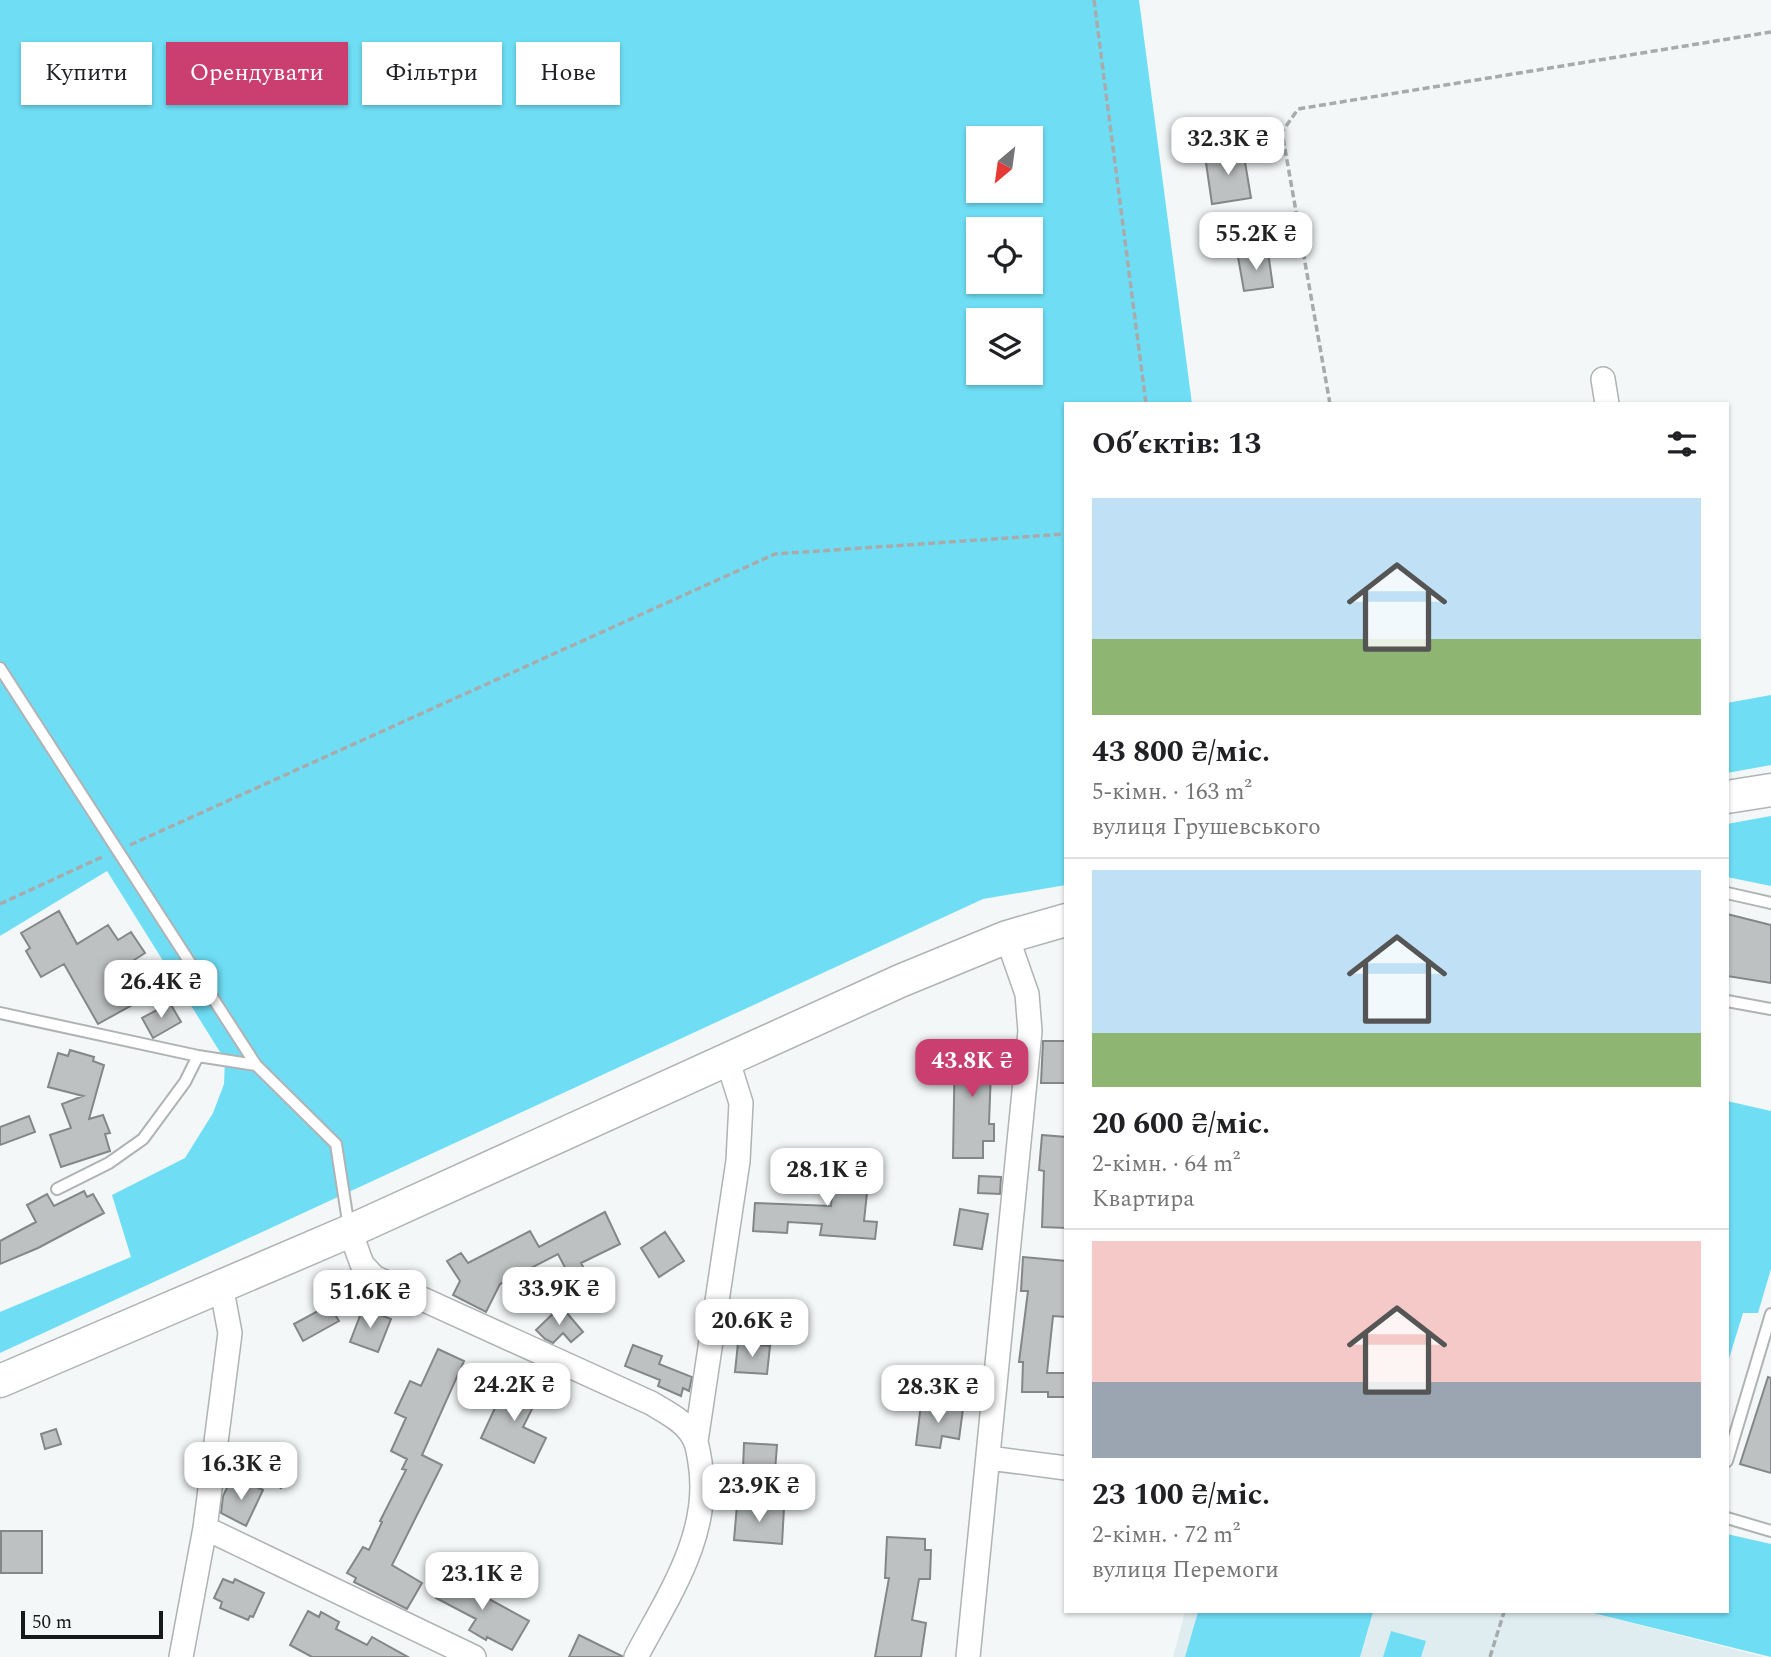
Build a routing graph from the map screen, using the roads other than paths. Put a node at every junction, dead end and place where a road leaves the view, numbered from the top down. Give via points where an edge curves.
1 (1603, 379) dead end
2 (1607, 402) edge
3 (0, 668) edge
4 (1771, 790) edge
5 (1729, 797) edge
6 (1729, 893) edge
7 (1771, 903) edge
8 (1064, 921) edge
9 (1007, 937) junction
10 (1729, 1001) edge
11 (1771, 1009) edge
12 (0, 1013) edge
13 (198, 1056) junction
14 (727, 1058) junction
15 (256, 1065) junction
16 (57, 1189) dead end
17 (350, 1231) junction
18 (221, 1285) junction
19 (1771, 1314) edge
20 (0, 1381) edge
21 (696, 1441) junction
22 (1729, 1454) edge
23 (989, 1458) junction
24 (1064, 1468) edge
25 (1729, 1519) edge
26 (205, 1528) junction
27 (1771, 1531) edge
28 (181, 1657) edge
29 (474, 1657) edge
30 (636, 1657) edge
31 (968, 1657) edge

1 - 2 street
3 - 15 lane
4 - 5 main road
6 - 7 lane
8 - 9 main road
9 - 14 main road
9 - 23 street via 1027,994 1030,1031
10 - 11 lane
12 - 13 lane
13 - 15 lane
13 - 16 lane via 185,1082 143,1139 109,1163
14 - 17 main road
14 - 21 street via 741,1103 738,1161
15 - 17 lane via 336,1144
17 - 18 main road
17 - 21 street via 362,1264 374,1277 651,1403 688,1429
18 - 20 main road
18 - 26 street via 230,1333
19 - 22 lane
21 - 30 street via 703,1480 697,1533
23 - 24 street
23 - 31 street
25 - 27 lane
26 - 28 street
26 - 29 street

